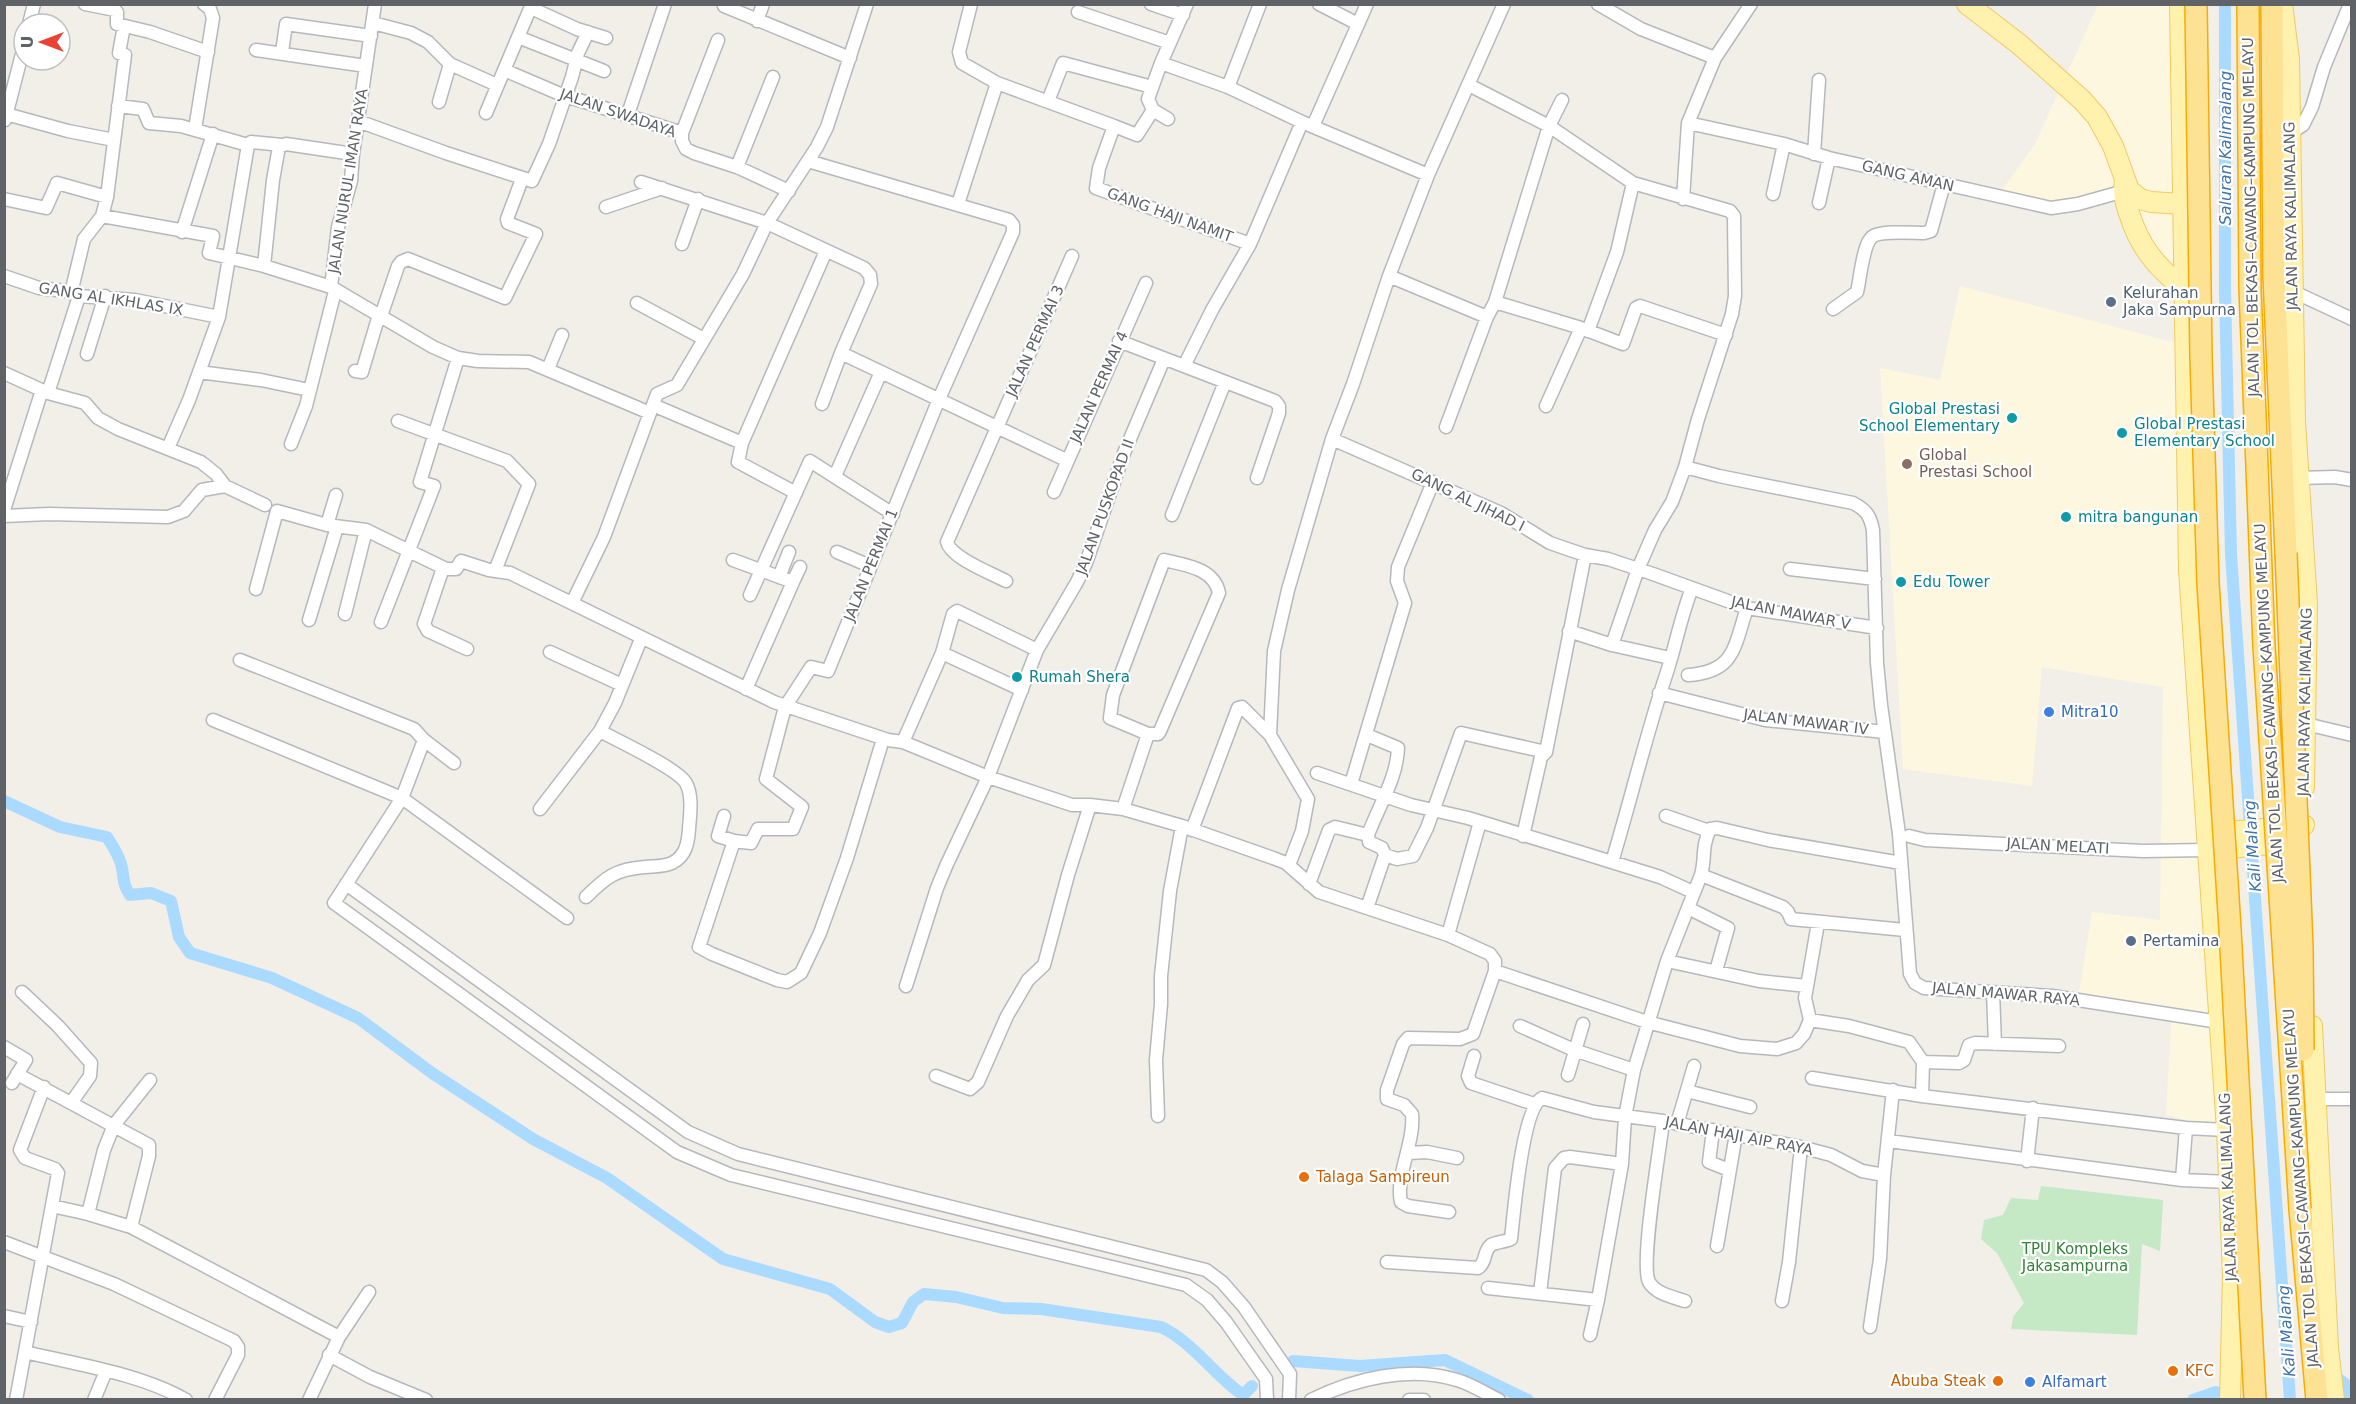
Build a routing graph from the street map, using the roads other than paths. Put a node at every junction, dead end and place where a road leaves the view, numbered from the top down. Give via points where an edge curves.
1 (85, 4) edge
2 (204, 4) edge
3 (375, 4) edge
4 (665, 4) edge
5 (763, 4) edge
6 (867, 4) edge
7 (971, 4) edge
8 (1151, 4) edge
9 (1260, 4) edge
10 (1319, 4) edge
11 (1367, 4) edge
12 (1504, 4) edge
13 (1598, 4) edge
14 (1751, 4) edge
15 (1967, 4) edge
16 (2180, 4) edge
17 (2196, 4) edge
18 (2248, 4) edge
19 (2272, 4) edge
20 (2282, 4) edge
21 (2350, 4) edge
22 (532, 6) edge
23 (724, 6) dead end
24 (1185, 10) edge
25 (1078, 12) dead end
26 (757, 21) junction
27 (1358, 24) junction
28 (124, 26) junction
29 (372, 29) junction
30 (588, 32) junction
31 (518, 37) junction
32 (606, 38) dead end
33 (718, 40) dead end
34 (1170, 43) junction
35 (256, 50) dead end
36 (208, 52) junction
37 (282, 52) junction
38 (850, 58) junction
39 (1715, 58) junction
40 (576, 60) junction
41 (1161, 63) junction
42 (450, 64) junction
43 (366, 66) junction
44 (504, 70) junction
45 (604, 71) dead end
46 (15, 72) edge
47 (773, 77) dead end
48 (1819, 80) dead end
49 (997, 83) junction
50 (497, 85) junction
51 (1469, 85) junction
52 (1152, 87) junction
53 (1228, 87) junction
54 (8, 93) edge
55 (566, 96) junction
56 (1562, 100) dead end
57 (1048, 101) junction
58 (439, 102) dead end
59 (118, 106) junction
60 (1153, 110) junction
61 (486, 113) dead end
62 (628, 114) junction
63 (5, 117) edge
64 (1168, 119) dead end
65 (358, 121) junction
66 (1688, 123) junction
67 (1307, 124) junction
68 (1114, 126) junction
69 (1549, 126) junction
70 (195, 129) junction
71 (682, 133) junction
72 (2290, 133) junction
73 (213, 134) junction
74 (114, 140) junction
75 (1784, 144) junction
76 (248, 145) junction
77 (282, 145) junction
78 (353, 154) junction
79 (1814, 154) junction
80 (1829, 158) junction
81 (808, 161) junction
82 (737, 167) junction
83 (1428, 175) junction
84 (522, 179) junction
85 (641, 182) dead end
86 (1633, 183) junction
87 (1944, 184) junction
88 (662, 188) junction
89 (2126, 188) junction
90 (789, 191) junction
91 (1773, 194) dead end
92 (107, 197) junction
93 (4, 199) edge
94 (698, 199) junction
95 (1683, 199) junction
96 (1819, 203) dead end
97 (958, 204) junction
98 (2182, 204) junction
99 (606, 207) dead end
100 (102, 216) junction
101 (767, 223) junction
102 (182, 232) junction
103 (682, 244) dead end
104 (1250, 244) junction
105 (826, 251) junction
106 (1072, 256) dead end
107 (228, 257) junction
108 (264, 266) junction
109 (4, 276) edge
110 (1389, 276) junction
111 (1146, 284) dead end
112 (2183, 288) junction
113 (333, 289) junction
114 (2292, 291) junction
115 (75, 294) junction
116 (105, 296) junction
117 (1495, 302) junction
118 (638, 303) dead end
119 (1833, 309) dead end
120 (380, 315) junction
121 (219, 316) junction
122 (1487, 317) junction
123 (2352, 319) edge
124 (1585, 329) junction
125 (562, 335) dead end
126 (1726, 335) junction
127 (704, 339) junction
128 (1119, 341) junction
129 (841, 353) junction
130 (87, 354) dead end
131 (458, 358) junction
132 (1164, 358) junction
133 (1184, 366) junction
134 (549, 369) junction
135 (355, 371) dead end
136 (199, 372) junction
137 (881, 372) junction
138 (4, 373) edge
139 (1225, 382) junction
140 (309, 390) junction
141 (45, 392) junction
142 (939, 399) junction
143 (822, 404) dead end
144 (1546, 406) dead end
145 (652, 409) junction
146 (398, 422) dead end
147 (996, 426) junction
148 (1446, 427) dead end
149 (435, 435) junction
150 (1332, 439) junction
151 (742, 443) junction
152 (291, 444) dead end
153 (168, 448) junction
154 (1066, 460) junction
155 (1685, 468) junction
156 (835, 476) junction
157 (1257, 478) dead end
158 (2298, 478) junction
159 (2352, 480) edge
160 (1433, 482) junction
161 (225, 486) junction
162 (1054, 492) dead end
163 (796, 493) junction
164 (336, 495) dead end
165 (265, 505) dead end
166 (4, 510) edge
167 (893, 514) junction
168 (1172, 515) dead end
169 (4, 516) edge
170 (332, 526) junction
171 (366, 530) junction
172 (409, 550) junction
173 (789, 552) dead end
174 (837, 552) dead end
175 (1585, 555) junction
176 (733, 560) dead end
177 (870, 566) junction
178 (443, 567) junction
179 (800, 567) dead end
180 (1638, 569) junction
181 (1790, 569) dead end
182 (495, 571) junction
183 (761, 571) junction
184 (779, 577) junction
185 (1875, 579) junction
186 (1006, 581) dead end
187 (792, 582) junction
188 (1692, 588) junction
189 (256, 589) dead end
190 (750, 595) dead end
191 (572, 603) junction
192 (1747, 608) junction
193 (345, 614) dead end
194 (309, 620) dead end
195 (381, 622) dead end
196 (1877, 628) junction
197 (1569, 631) junction
198 (641, 639) junction
199 (1612, 645) junction
200 (467, 649) dead end
201 (1037, 650) junction
202 (550, 652) dead end
203 (942, 653) junction
204 (1670, 658) junction
205 (240, 660) dead end
206 (1688, 675) dead end
207 (622, 685) junction
208 (746, 689) junction
209 (1022, 690) junction
210 (1659, 693) junction
211 (785, 707) junction
212 (213, 720) dead end
213 (2306, 724) junction
214 (600, 731) junction
215 (1885, 732) junction
216 (1148, 734) junction
217 (1270, 735) junction
218 (1367, 735) junction
219 (2352, 735) edge
220 (883, 739) junction
221 (424, 740) junction
222 (903, 742) junction
223 (1546, 752) junction
224 (454, 763) dead end
225 (1317, 773) dead end
226 (988, 777) junction
227 (1351, 784) junction
228 (1385, 796) junction
229 (402, 798) junction
230 (1090, 805) junction
231 (540, 809) dead end
232 (1123, 809) junction
233 (1433, 810) junction
234 (724, 816) dead end
235 (1666, 816) dead end
236 (1480, 822) junction
237 (1187, 828) junction
238 (1709, 831) junction
239 (2304, 834) junction
240 (1368, 835) junction
241 (1523, 836) junction
242 (1909, 836) dead end
243 (734, 841) junction
244 (2211, 842) junction
245 (1384, 855) junction
246 (1612, 862) junction
247 (1901, 863) junction
248 (1289, 865) junction
249 (1701, 875) junction
250 (346, 884) junction
251 (1309, 884) junction
252 (1693, 892) junction
253 (586, 897) dead end
254 (1367, 908) junction
255 (1688, 908) junction
256 (567, 918) dead end
257 (1818, 923) junction
258 (1905, 930) junction
259 (1448, 935) junction
260 (1667, 961) junction
261 (1495, 971) junction
262 (1716, 971) junction
263 (906, 986) dead end
264 (1807, 986) junction
265 (22, 992) dead end
266 (1993, 992) junction
267 (1810, 1020) junction
268 (1647, 1022) junction
269 (2219, 1022) junction
270 (1583, 1024) dead end
271 (1520, 1026) dead end
272 (1995, 1044) junction
273 (2059, 1046) dead end
274 (4, 1047) edge
275 (1574, 1050) junction
276 (1474, 1056) dead end
277 (1923, 1062) junction
278 (1694, 1066) dead end
279 (1634, 1070) junction
280 (1568, 1075) dead end
281 (936, 1076) dead end
282 (1812, 1078) dead end
283 (150, 1080) dead end
284 (44, 1088) junction
285 (1893, 1090) junction
286 (1687, 1091) junction
287 (1922, 1096) junction
288 (2315, 1099) junction
289 (2352, 1099) edge
290 (71, 1103) junction
291 (1534, 1104) junction
292 (1750, 1107) dead end
293 (2033, 1108) junction
294 (1158, 1116) dead end
295 (1625, 1117) junction
296 (1663, 1121) junction
297 (1677, 1124) junction
298 (114, 1125) junction
299 (2186, 1128) junction
300 (1713, 1130) junction
301 (2227, 1130) junction
302 (1737, 1134) junction
303 (1889, 1141) junction
304 (1802, 1147) junction
305 (1409, 1153) junction
306 (1457, 1158) dead end
307 (2027, 1161) junction
308 (778, 1163) junction
309 (1622, 1164) junction
310 (1729, 1170) junction
311 (1884, 1175) junction
312 (2182, 1180) junction
313 (2229, 1182) junction
314 (773, 1186) junction
315 (52, 1206) junction
316 (2300, 1209) junction
317 (1449, 1212) dead end
318 (88, 1214) junction
319 (131, 1227) junction
320 (4, 1242) edge
321 (1717, 1246) dead end
322 (44, 1257) junction
323 (1387, 1262) dead end
324 (1488, 1287) dead end
325 (369, 1292) dead end
326 (1540, 1293) junction
327 (1598, 1299) junction
328 (1685, 1301) dead end
329 (1782, 1301) dead end
330 (4, 1316) edge
331 (31, 1322) junction
332 (1870, 1327) dead end
333 (1590, 1335) dead end
334 (339, 1337) junction
335 (25, 1352) junction
336 (329, 1355) junction
337 (105, 1371) junction
338 (16, 1400) edge
339 (94, 1400) edge
340 (186, 1400) edge
341 (216, 1400) edge
342 (309, 1400) edge
343 (426, 1400) edge
344 (1267, 1400) edge
345 (1288, 1400) edge
346 (1311, 1400) edge
347 (1409, 1400) edge
348 (1424, 1400) edge
349 (1499, 1400) edge
350 (2230, 1400) edge
351 (2255, 1400) edge
352 (2317, 1400) edge
353 (2334, 1400) edge

1 - 28 street via 115,10 116,23
2 - 36 street via 213,14
3 - 29 street, JALAN NURUL IMAN RAYA
4 - 62 street
5 - 26 street
6 - 38 street
7 - 49 street via 960,57 969,69
8 - 24 street
9 - 53 street
10 - 27 street
11 - 27 street
12 - 51 street
13 - 39 street via 1641,29
14 - 39 street
15 - 89 main road via 2019,44 2097,117 2107,133
16 - 98 main road, JALAN RAYA KALIMALANG
17 - 351 highway, bridge via 2208,583
18 - 316 highway, JALAN TOL BEKASI–CAWANG–KAMPUNG MELAYU, bridge via 2250,288 2264,646
19 - 316 highway, bridge via 2274,276 2302,947
20 - 72 main road, JALAN RAYA KALIMALANG via 2289,59
21 - 72 street via 2312,107 2303,125
22 - 30 street
22 - 31 street
23 - 26 street
24 - 34 street
25 - 34 street
26 - 38 street
27 - 67 street
28 - 36 street
28 - 59 street via 119,53 125,55
29 - 37 street via 286,24
29 - 42 street via 411,33 428,42
29 - 43 street, JALAN NURUL IMAN RAYA
30 - 32 street
30 - 40 street
31 - 40 street
31 - 44 street
33 - 71 street
34 - 41 street
35 - 37 street
36 - 70 street
37 - 43 street
38 - 81 street via 827,127
39 - 66 street
40 - 45 street
40 - 55 street
41 - 52 street
41 - 53 street
42 - 50 street
42 - 58 street
43 - 65 street, JALAN NURUL IMAN RAYA
44 - 50 street
44 - 55 street, JALAN SWADAYA
46 - 54 street
47 - 82 street
48 - 79 street
49 - 57 street
49 - 97 street
50 - 61 street
51 - 69 street
51 - 83 street
52 - 57 street via 1063,63
52 - 60 street via 1148,102
53 - 67 street
54 - 63 street
55 - 62 street, JALAN SWADAYA
55 - 84 street via 532,181
56 - 69 street
57 - 68 street
59 - 70 street via 143,109 149,123
59 - 74 street
60 - 64 street
60 - 68 street via 1137,135
62 - 71 street, JALAN SWADAYA
63 - 74 street
65 - 78 street, JALAN NURUL IMAN RAYA
65 - 84 street
66 - 75 street, GANG AMAN
66 - 95 street
67 - 83 street
67 - 104 street
68 - 104 street, GANG HAJI NAMIT via 1096,188
69 - 86 street
69 - 117 street
70 - 73 street
71 - 82 street, JALAN SWADAYA via 686,149
72 - 114 main road, JALAN RAYA KALIMALANG
73 - 76 street
73 - 102 street
74 - 92 street
75 - 79 street, GANG AMAN
75 - 91 street
76 - 77 street
76 - 107 street
77 - 78 street
77 - 108 street via 273,180
78 - 113 street, JALAN NURUL IMAN RAYA via 351,181 338,227
79 - 80 street, GANG AMAN
80 - 87 street, GANG AMAN
80 - 96 street
81 - 90 street
81 - 97 street
82 - 90 street, JALAN SWADAYA
83 - 110 street
84 - 120 street via 508,223 536,234 505,298 408,259 398,266
85 - 88 street
86 - 95 street
86 - 124 street via 1617,252
87 - 89 street, GANG AMAN via 2051,208 2078,204
87 - 119 street via 1931,231 1872,236 1857,292
88 - 94 street
88 - 99 street
89 - 98 main road via 2140,199
89 - 112 main road via 2134,229 2145,251
90 - 101 street
92 - 93 street via 57,183 46,208
92 - 100 street
94 - 101 street
94 - 103 street
95 - 126 street via 1730,211 1734,216 1735,296
97 - 142 street, JALAN PERMAI 1 via 1009,220 1013,232
98 - 112 main road, JALAN RAYA KALIMALANG
100 - 102 street
100 - 115 street via 84,239
101 - 105 street
101 - 127 street via 743,274
102 - 107 street via 213,236 209,253
104 - 133 street
105 - 129 street via 864,268 870,275 871,284
105 - 151 street
106 - 147 street, JALAN PERMAI 3
107 - 108 street
107 - 121 street
108 - 113 street
109 - 115 street, GANG AL IKHLAS IX via 39,288
110 - 122 street
110 - 150 street
111 - 128 street, JALAN PERMAI 4
112 - 244 main road, JALAN RAYA KALIMALANG via 2189,570
113 - 120 street
113 - 140 street, JALAN NURUL IMAN RAYA
114 - 123 street
114 - 158 main road, JALAN RAYA KALIMALANG
115 - 116 street, GANG AL IKHLAS IX
115 - 141 street
116 - 121 street, GANG AL IKHLAS IX
116 - 130 street
117 - 122 street
117 - 124 street
118 - 127 street
120 - 131 street
120 - 135 street via 362,372
121 - 136 street
122 - 148 street
124 - 126 street via 1624,344 1640,306
124 - 144 street
125 - 134 street
126 - 155 street
127 - 145 street via 677,385 657,394
128 - 132 street
128 - 154 street, JALAN PERMAI 4
129 - 137 street
129 - 143 street
131 - 134 street via 529,362
131 - 149 street
132 - 133 street
132 - 201 street, JALAN PUSKOPAD II via 1124,453 1086,563
133 - 139 street
134 - 145 street
136 - 140 street
136 - 153 street
137 - 142 street
137 - 156 street
138 - 141 street
139 - 157 street via 1275,400 1279,406
139 - 168 street
140 - 152 street, JALAN NURUL IMAN RAYA
141 - 153 street via 85,404 98,418 118,429
141 - 166 street
142 - 147 street
142 - 167 street, JALAN PERMAI 1
145 - 151 street
145 - 191 street via 604,537
146 - 149 street
147 - 154 street
147 - 186 street, JALAN PERMAI 3 via 947,542 959,556
149 - 172 street via 420,482 434,486
149 - 182 street via 507,462 529,484
150 - 160 street, GANG AL JIHAD I
150 - 217 street via 1274,651
151 - 163 street via 738,462
153 - 161 street via 207,466
154 - 162 street, JALAN PERMAI 4
155 - 180 street
155 - 185 street, JALAN MAWAR RAYA via 1853,503 1864,509 1873,530
156 - 163 street via 810,462
156 - 167 street
158 - 159 street
158 - 213 main road, JALAN RAYA KALIMALANG via 2307,604
160 - 175 street, GANG AL JIHAD I via 1501,513 1550,543
160 - 218 street via 1398,567 1398,587 1405,603
161 - 165 street
161 - 169 street via 202,490 184,511 168,517
163 - 183 street
164 - 170 street
167 - 177 street, JALAN PERMAI 1
170 - 171 street
170 - 189 street via 277,511
170 - 194 street
171 - 172 street
171 - 193 street
172 - 178 street
172 - 195 street
173 - 184 street
174 - 177 street
175 - 180 street, GANG AL JIHAD I
175 - 197 street
176 - 183 street
177 - 211 street, JALAN PERMAI 1 via 828,671 811,667
178 - 182 street via 456,569 461,561
178 - 200 street via 424,624 428,631
179 - 187 street
180 - 188 street, JALAN MAWAR V
180 - 199 street
181 - 185 street
182 - 191 street via 510,573
183 - 184 street
183 - 190 street
184 - 187 street
185 - 196 street, JALAN MAWAR RAYA
187 - 208 street
188 - 192 street, JALAN MAWAR V
188 - 204 street
191 - 198 street
192 - 196 street, JALAN MAWAR V
192 - 206 street via 1727,662 1713,671
196 - 215 street, JALAN MAWAR RAYA
197 - 199 street
197 - 223 street
198 - 207 street
198 - 208 street
199 - 204 street
201 - 203 street via 957,611
201 - 209 street, JALAN PUSKOPAD II
202 - 207 street
203 - 209 street
203 - 222 street
204 - 210 street
205 - 221 street via 414,729
207 - 214 street
208 - 211 street
209 - 226 street, JALAN PUSKOPAD II
210 - 215 street, JALAN MAWAR IV via 1766,720
210 - 246 street
211 - 220 street
211 - 243 street via 766,779 802,807 793,829 758,829 751,843
212 - 229 street
213 - 219 street
213 - 239 main road, JALAN RAYA KALIMALANG
214 - 231 street
214 - 253 street via 675,772 685,782 689,793 689,829 680,859 668,865 615,872
215 - 247 street, JALAN MAWAR RAYA
216 - 216 street via 1160,731 1219,593 1217,583 1206,573 1164,560 1109,711 1110,718
216 - 232 street
217 - 237 street via 1245,709 1238,708
217 - 248 street via 1308,799 1302,831
218 - 227 street
218 - 228 street via 1398,748
220 - 222 street
220 - 243 street via 820,933 801,973 788,982 748,970 699,946
221 - 224 street
221 - 229 street
222 - 226 street
223 - 233 street via 1461,733
223 - 241 street via 1541,757
225 - 227 street
226 - 230 street via 1072,805
226 - 263 street, JALAN PUSKOPAD II via 937,888
227 - 228 street
228 - 233 street
228 - 240 street
229 - 250 street
229 - 256 street
230 - 232 street
230 - 281 street via 1044,965 1028,980 1011,1010 978,1082 970,1089
232 - 237 street
233 - 236 street
233 - 245 street via 1413,856 1397,859
234 - 243 street via 718,836
235 - 238 street
236 - 241 street
236 - 259 street
237 - 248 street
237 - 294 street via 1170,891 1161,976 1156,1060
238 - 247 street via 1717,828
238 - 249 street via 1702,850
239 - 244 main road, bridge
239 - 288 main road, JALAN RAYA KALIMALANG
240 - 245 street via 1369,842 1382,848
240 - 251 street via 1335,827 1329,830
241 - 246 street
242 - 244 street, JALAN MELATI via 2143,851
244 - 269 main road, JALAN RAYA KALIMALANG
245 - 254 street
246 - 252 street
247 - 258 street, JALAN MAWAR RAYA
248 - 251 street
249 - 252 street
249 - 257 street via 1787,910 1791,918
250 - 308 street via 688,1132 738,1154
250 - 314 street via 334,903 677,1152 731,1175
251 - 254 street via 1319,892
252 - 255 street
254 - 259 street
255 - 260 street
255 - 262 street via 1728,928
257 - 258 street
257 - 264 street
258 - 266 street, JALAN MAWAR RAYA via 1911,980 1919,986
259 - 261 street via 1490,954
260 - 262 street
260 - 268 street
261 - 268 street
261 - 305 street via 1471,1036 1418,1036 1403,1044 1387,1095 1412,1114
262 - 264 street
264 - 267 street
265 - 290 street via 91,1063 90,1076
266 - 269 street, JALAN MAWAR RAYA via 2052,996
266 - 272 street
267 - 268 street via 1796,1043 1767,1050
267 - 277 street via 1909,1042
268 - 279 street
269 - 301 main road, JALAN RAYA KALIMALANG
270 - 275 street
271 - 275 street
272 - 273 street
272 - 277 street via 1972,1044 1959,1063
274 - 284 street via 26,1060 14,1079
275 - 279 street
275 - 280 street
276 - 291 street via 1468,1076 1471,1083
277 - 287 street
278 - 286 street
279 - 295 street
282 - 285 street
283 - 298 street
284 - 290 street
284 - 315 street via 20,1150 25,1158 57,1170
285 - 287 street
285 - 303 street
286 - 292 street
286 - 297 street
287 - 293 street
288 - 289 street
288 - 353 main road, JALAN RAYA KALIMALANG
290 - 298 street
291 - 295 street, JALAN HAJI AIP RAYA via 1542,1098
291 - 323 street via 1527,1125 1511,1239 1492,1244 1478,1268
293 - 299 street
293 - 307 street
295 - 296 street, JALAN HAJI AIP RAYA
295 - 309 street
296 - 297 street, JALAN HAJI AIP RAYA
296 - 328 street via 1646,1269 1653,1287
297 - 300 street, JALAN HAJI AIP RAYA
298 - 318 street
298 - 319 street via 149,1145
299 - 301 street
299 - 312 street
300 - 302 street, JALAN HAJI AIP RAYA
300 - 310 street via 1709,1162
301 - 313 main road, JALAN RAYA KALIMALANG
302 - 304 street, JALAN HAJI AIP RAYA
302 - 310 street
303 - 307 street
303 - 311 street
304 - 311 street, JALAN HAJI AIP RAYA via 1831,1155 1862,1171
304 - 329 street
305 - 306 street
305 - 317 street via 1401,1202
307 - 312 street
308 - 314 street
308 - 345 street via 1206,1270 1244,1307 1290,1374
309 - 326 street via 1570,1156 1555,1168
309 - 327 street
310 - 321 street
311 - 332 street via 1880,1259
312 - 313 street
313 - 350 main road, JALAN RAYA KALIMALANG via 2233,1276
314 - 344 street via 1186,1285 1207,1300 1226,1322 1266,1379
315 - 318 street
315 - 322 street
316 - 352 highway, JALAN TOL BEKASI–CAWANG–KAMPUNG MELAYU
318 - 319 street
319 - 334 street
320 - 322 street
322 - 331 street
322 - 341 street via 114,1284 234,1341 238,1355
324 - 326 street
325 - 334 street
326 - 327 street
327 - 333 street
330 - 331 street
331 - 335 street
334 - 336 street
335 - 337 street
335 - 338 street
336 - 342 street
336 - 343 street
337 - 339 street
337 - 340 street via 169,1390
346 - 349 street via 1360,1381 1410,1375 1457,1380
347 - 348 street

